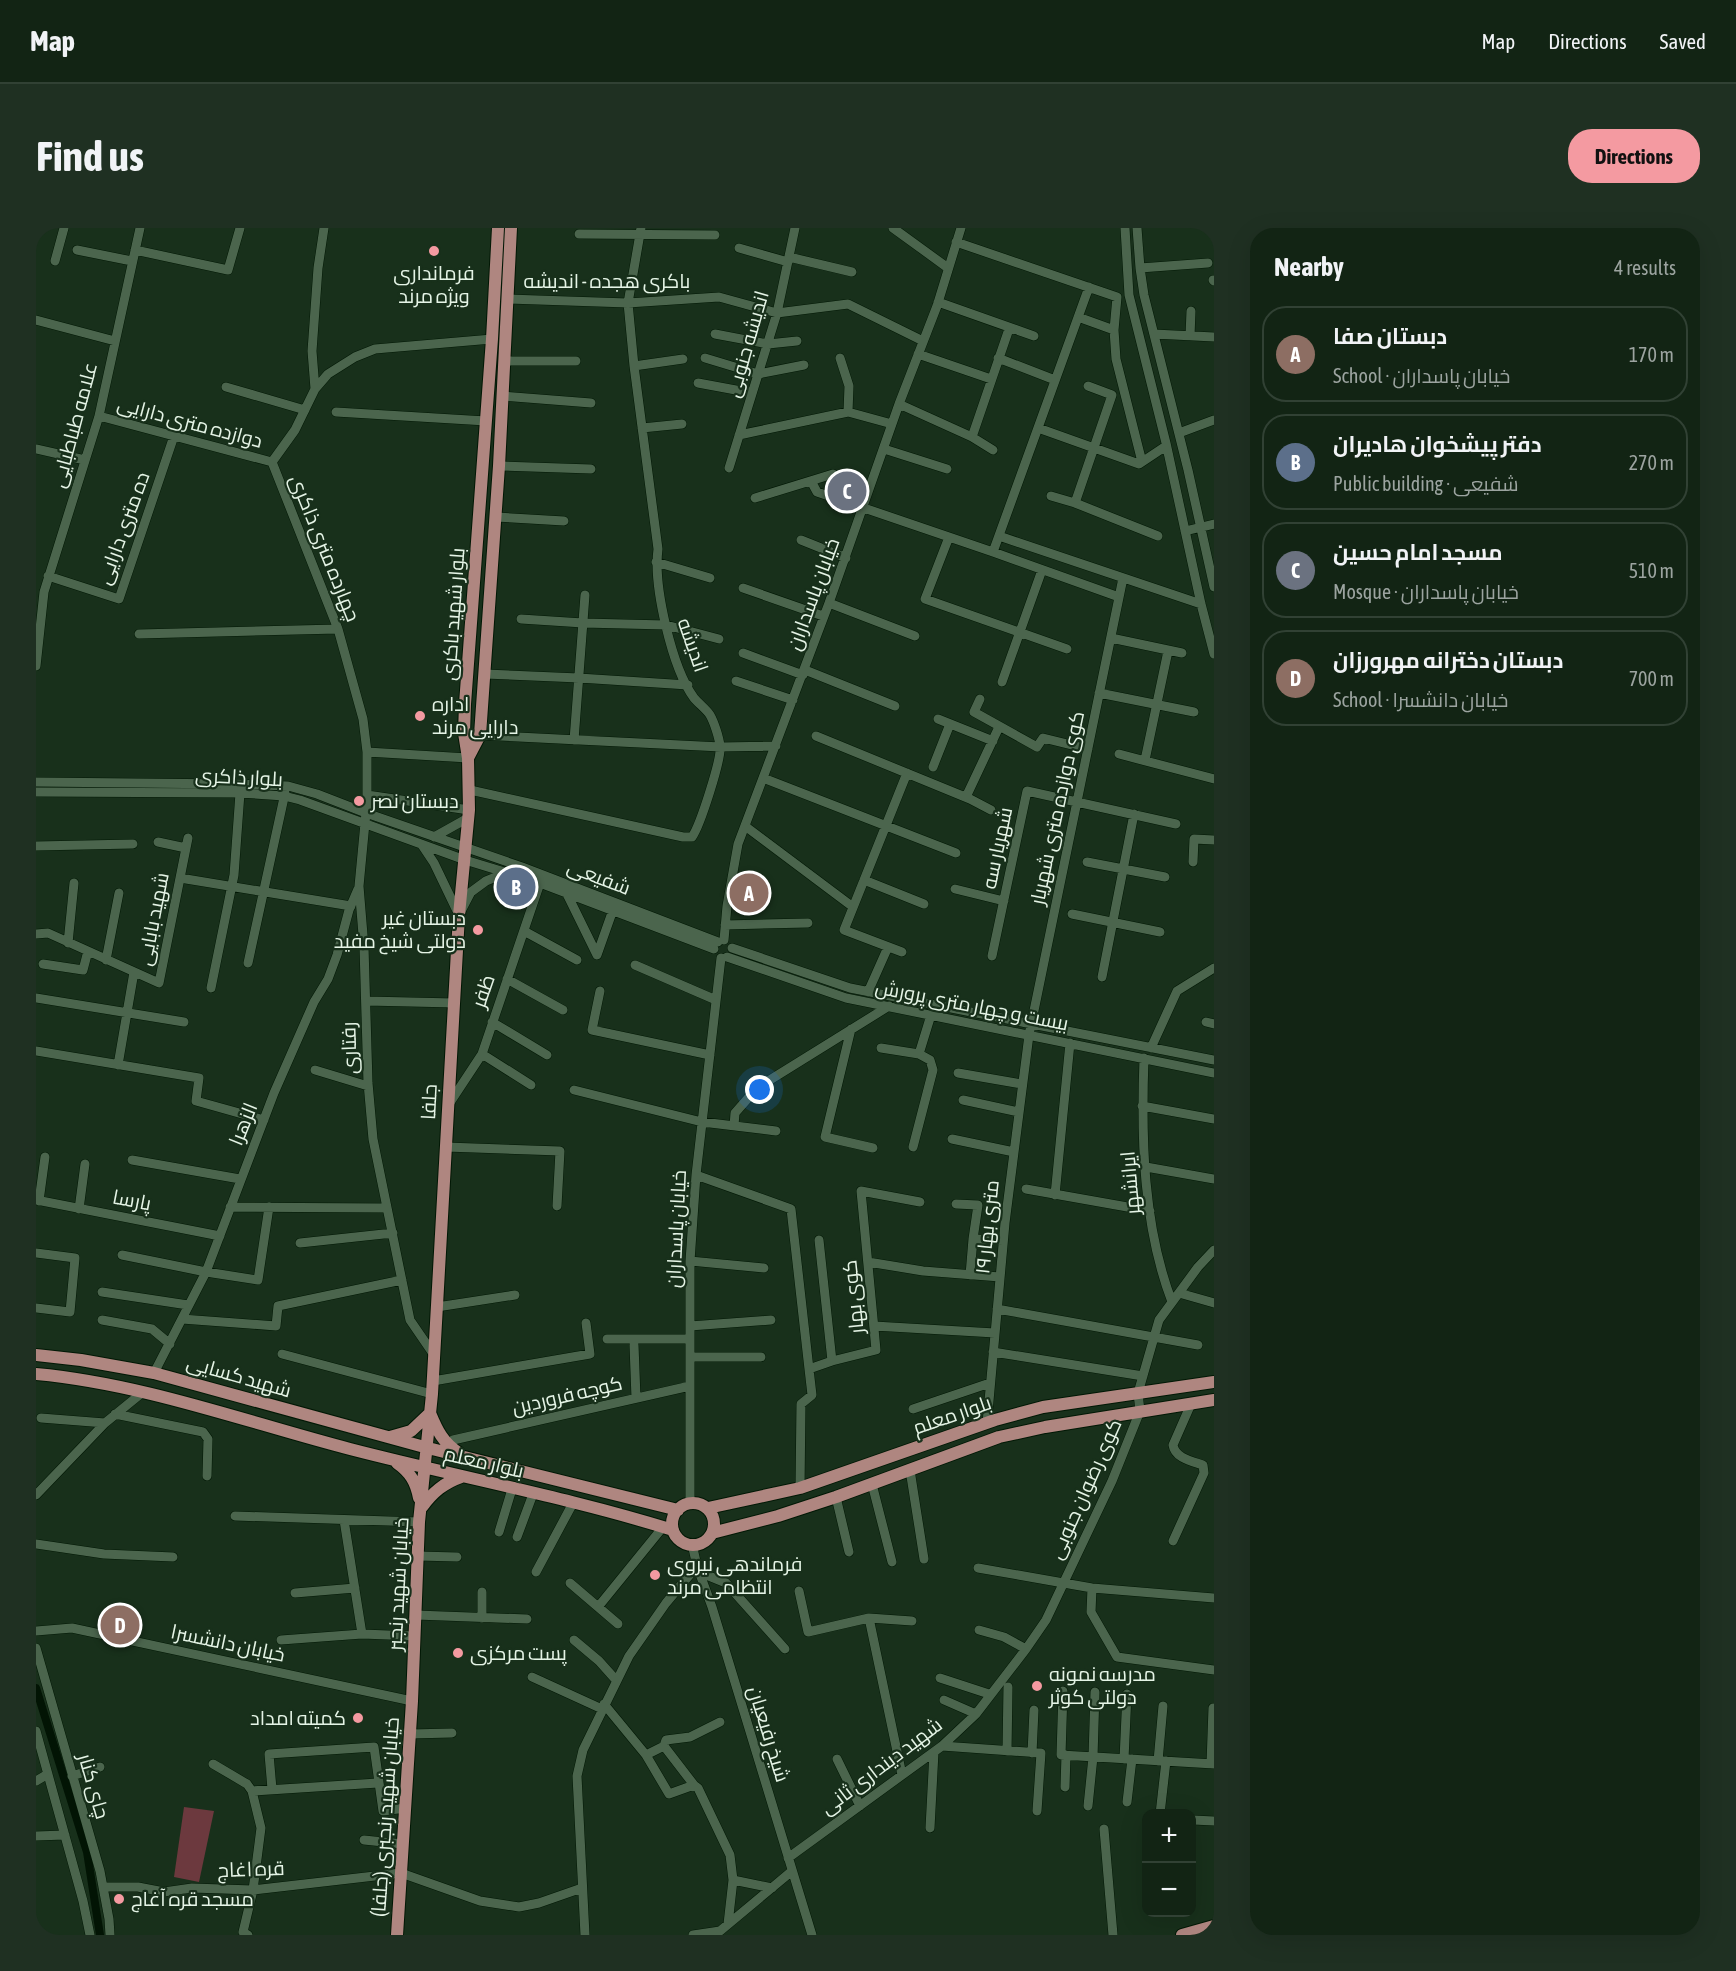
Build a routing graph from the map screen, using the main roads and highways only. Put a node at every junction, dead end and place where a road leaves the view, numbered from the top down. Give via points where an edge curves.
1 (498, 228) edge
2 (511, 228) edge
3 (468, 758) junction
4 (36, 1355) edge
5 (36, 1374) edge
6 (1214, 1382) edge
7 (1214, 1400) edge
8 (430, 1413) junction
9 (334, 1422) junction
10 (388, 1437) junction
11 (325, 1442) junction
12 (428, 1449) junction
13 (465, 1457) junction
14 (392, 1460) junction
15 (425, 1468) junction
16 (462, 1476) junction
17 (421, 1508) junction
18 (708, 1508) junction
19 (678, 1510) junction
20 (668, 1528) junction
21 (712, 1533) junction
22 (412, 1701) joint
23 (1214, 1926) edge
24 (397, 1935) edge
25 (1182, 1935) edge

1 - 3 main road, بلوار شهید باکری via 465,704
2 - 3 main road, بلوار شهید باکری via 485,674 480,735
3 - 8 main road, جلفا via 469,814 459,915
4 - 9 main road, شهید کسایی via 154,1372
5 - 11 main road, شهید کسایی via 143,1392
6 - 18 main road, بلوار معلم via 1043,1407 800,1488
7 - 21 main road, بلوار معلم via 999,1437 836,1497
8 - 10 main road via 411,1431
8 - 12 main road, جلفا
8 - 13 main road via 442,1438
9 - 10 main road, شهید کسایی
9 - 11 main road via 336,1435
10 - 12 main road, شهید کسایی
11 - 14 main road, شهید کسایی
12 - 13 main road, بلوار معلم
12 - 15 main road, خیابان شهید رنجبر
13 - 19 main road, بلوار معلم
14 - 15 main road, شهید کسایی
14 - 17 main road via 412,1477
15 - 16 main road, بلوار معلم
15 - 17 main road, خیابان شهید رنجبر
16 - 17 main road via 440,1487
16 - 20 main road, بلوار معلم
17 - 22 main road, خیابان شهید رنجبر
18 - 19 main road via 690,1503
18 - 21 main road via 714,1519
19 - 20 main road
20 - 21 main road via 692,1544 701,1543
22 - 24 main road, خیابان شهید رنجبری (جلفا)
23 - 25 main road

